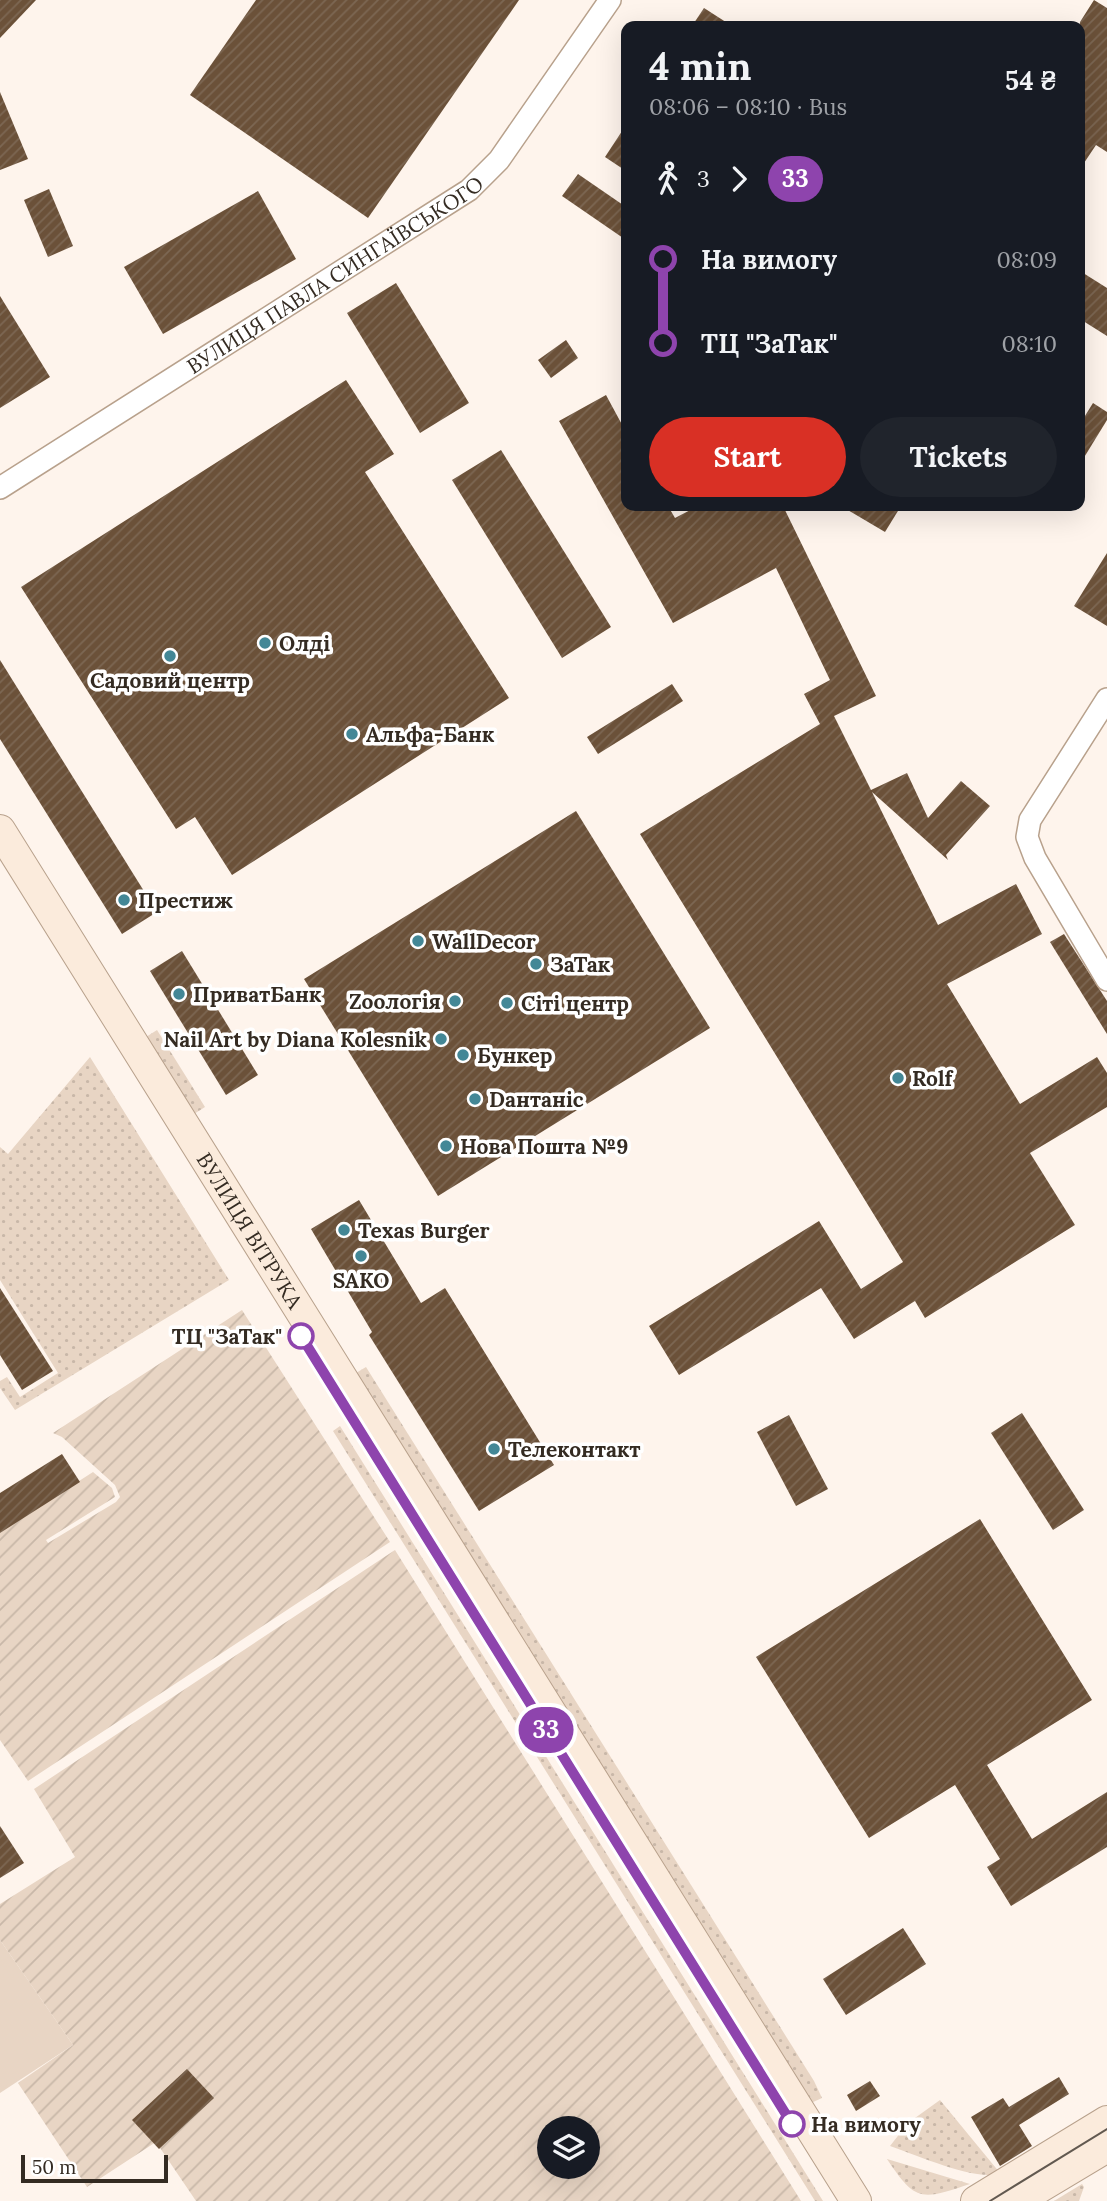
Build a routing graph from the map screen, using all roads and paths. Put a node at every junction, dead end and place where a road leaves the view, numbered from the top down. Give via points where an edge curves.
1 (610, 0) edge
2 (0, 488) edge
3 (1107, 699) edge
4 (0, 830) edge
5 (0, 855) edge
6 (1107, 980) edge
7 (1107, 2121) edge
8 (1107, 2147) edge
9 (840, 2201) edge
10 (856, 2201) edge
11 (976, 2201) edge
12 (1017, 2201) edge

1 - 2 street, ВУЛИЦЯ ПАВЛА СИНГАЇВСЬКОГО via 499,160 469,190
3 - 6 street via 1035,811 1027,837
4 - 10 main road, ВУЛИЦЯ ВІТРУКА
5 - 9 main road, ВУЛИЦЯ ВІТРУКА
7 - 11 main road
8 - 12 main road

